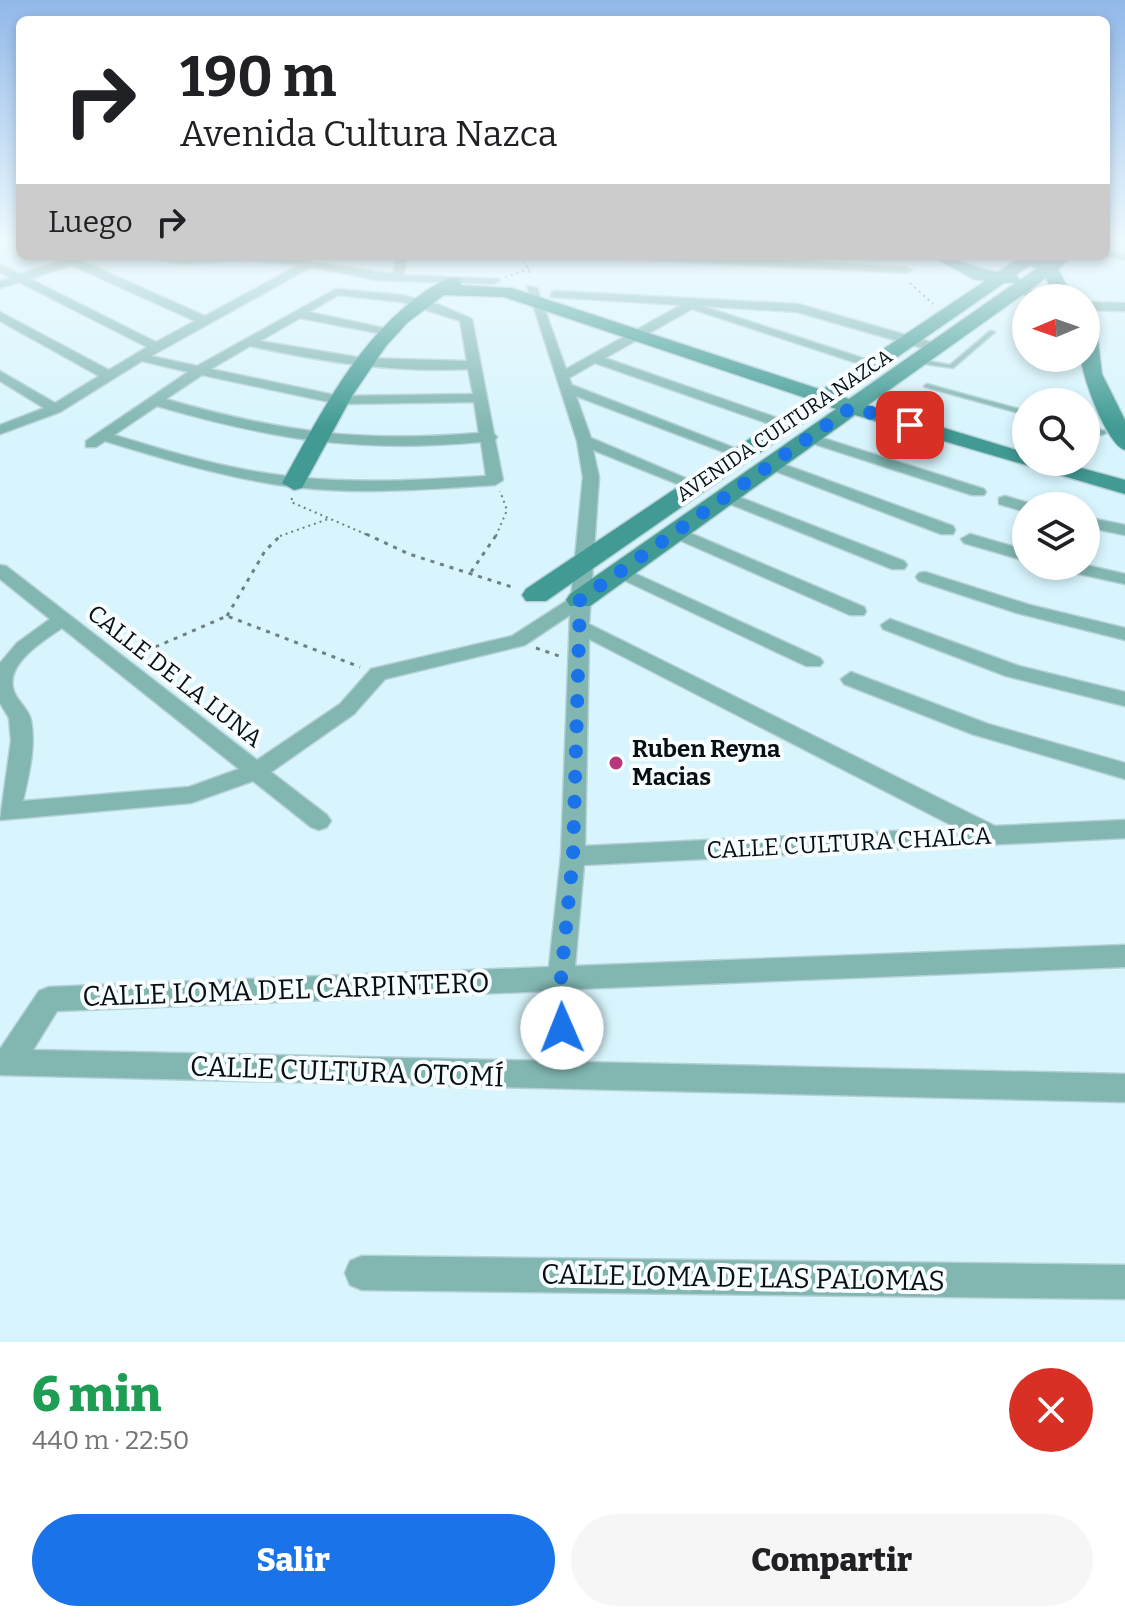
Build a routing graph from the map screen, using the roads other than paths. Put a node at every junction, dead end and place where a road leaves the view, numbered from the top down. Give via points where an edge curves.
1 (418, 304) edge
2 (73, 305) edge
3 (170, 305) edge
4 (234, 305) edge
5 (315, 305) edge
6 (420, 305) edge
7 (543, 305) edge
8 (578, 305) edge
9 (694, 305) edge
10 (697, 305) edge
11 (711, 305) edge
12 (972, 305) edge
13 (999, 305) edge
14 (1100, 306) edge
15 (1125, 307) edge
16 (300, 314) junction
17 (0, 316) edge
18 (204, 320) junction
19 (644, 332) junction
20 (992, 332) dead end
21 (389, 333) junction
22 (249, 342) junction
23 (156, 347) junction
24 (921, 350) junction
25 (139, 357) junction
26 (593, 358) junction
27 (874, 364) junction
28 (360, 365) junction
29 (476, 365) junction
30 (201, 369) junction
31 (0, 375) edge
32 (109, 376) junction
33 (564, 382) junction
34 (1084, 385) edge
35 (927, 386) dead end
36 (482, 398) junction
37 (844, 399) junction
38 (153, 400) junction
39 (339, 400) junction
40 (55, 409) junction
41 (1012, 409) edge
42 (784, 425) junction
43 (0, 430) edge
44 (490, 437) junction
45 (319, 438) junction
46 (810, 438) junction
47 (584, 441) junction
48 (1100, 441) edge
49 (1125, 443) edge
50 (1012, 444) edge
51 (742, 454) junction
52 (1012, 455) edge
53 (772, 465) junction
54 (1100, 473) edge
55 (1097, 476) edge
56 (1124, 482) edge
57 (294, 483) junction
58 (696, 486) junction
59 (978, 492) dead end
60 (726, 497) junction
61 (1005, 501) dead end
62 (1012, 503) edge
63 (1100, 525) edge
64 (947, 530) dead end
65 (1125, 530) edge
66 (676, 532) junction
67 (970, 539) dead end
68 (1012, 552) edge
69 (585, 562) junction
70 (898, 565) dead end
71 (0, 570) edge
72 (621, 572) junction
73 (1100, 573) edge
74 (925, 577) dead end
75 (1125, 579) edge
76 (536, 595) road end
77 (580, 600) junction
78 (857, 611) dead end
79 (62, 620) junction
80 (890, 625) dead end
81 (581, 628) junction
82 (1125, 634) edge
83 (813, 662) dead end
84 (851, 679) dead end
85 (1125, 699) edge
86 (1125, 771) edge
87 (255, 772) junction
88 (5, 810) edge
89 (319, 821) dead end
90 (1125, 829) edge
91 (995, 837) junction
92 (573, 856) junction
93 (1125, 956) edge
94 (561, 978) junction
95 (5, 1062) edge
96 (564, 1077) junction
97 (1125, 1088) edge
98 (362, 1273) dead end
99 (1125, 1282) edge

1 - 21 street
2 - 23 street
3 - 18 street
4 - 18 street
5 - 16 street
6 - 29 street via 466,319
7 - 33 street
8 - 19 street
9 - 19 street
10 - 27 street
11 - 24 street via 798,308
12 - 24 street, AVENIDA CULTURA NAZCA
13 - 24 street, AVENIDA CULTURA NAZCA
14 - 15 street
16 - 21 street
16 - 22 street
17 - 32 street
18 - 23 street
19 - 26 street
19 - 37 street
20 - 24 lane via 951,367
21 - 28 street
22 - 28 street
22 - 30 street
23 - 25 street
24 - 27 street, AVENIDA CULTURA NAZCA
24 - 37 street, AVENIDA CULTURA NAZCA
25 - 30 street
25 - 32 street
26 - 33 street
26 - 42 street
27 - 37 street, AVENIDA CULTURA NAZCA
28 - 29 street
28 - 39 street
29 - 36 street
30 - 38 street
30 - 39 street
31 - 40 street
32 - 40 street
33 - 47 street
33 - 51 street
34 - 49 street
35 - 41 lane
36 - 39 street
36 - 44 street
37 - 42 street, AVENIDA CULTURA NAZCA
37 - 46 street, AVENIDA CULTURA NAZCA
37 - 50 street
37 - 52 street
38 - 45 street via 248,427
38 - 57 street via 97,440
39 - 45 street
40 - 43 street
42 - 51 street, AVENIDA CULTURA NAZCA
44 - 45 street via 428,442
44 - 57 street via 495,480 403,486
45 - 57 street
46 - 53 street, AVENIDA CULTURA NAZCA
46 - 59 street
47 - 58 street
47 - 69 street via 591,477
48 - 56 street
51 - 58 street, AVENIDA CULTURA NAZCA
53 - 60 street, AVENIDA CULTURA NAZCA
53 - 64 street
54 - 56 street
55 - 56 street
58 - 69 street, AVENIDA CULTURA NAZCA
60 - 66 street, AVENIDA CULTURA NAZCA
60 - 70 street
61 - 62 street
63 - 65 street
66 - 72 street, AVENIDA CULTURA NAZCA
66 - 78 street
67 - 68 street
69 - 76 street, AVENIDA CULTURA NAZCA
69 - 77 street
71 - 79 street, CALLE DE LA LUNA
72 - 77 street, AVENIDA CULTURA NAZCA
72 - 83 street
73 - 75 street
74 - 82 street
77 - 81 street
77 - 87 street via 518,641 378,674 347,709
79 - 87 street, CALLE DE LA LUNA
79 - 88 street via 19,654 3,675 2,690 20,715 21,757
80 - 85 street via 1013,671
81 - 91 street
81 - 92 street
84 - 86 street via 980,729
87 - 88 street via 191,795
87 - 89 street, CALLE DE LA LUNA
90 - 91 street, CALLE CULTURA CHALCA
91 - 92 street, CALLE CULTURA CHALCA
92 - 94 street
93 - 94 street, CALLE LOMA DEL CARPINTERO
94 - 95 street, CALLE LOMA DEL CARPINTERO via 49,999
94 - 96 street
95 - 96 street, CALLE CULTURA OTOMÍ
96 - 97 street, CALLE CULTURA OTOMÍ
98 - 99 street, CALLE LOMA DE LAS PALOMAS

